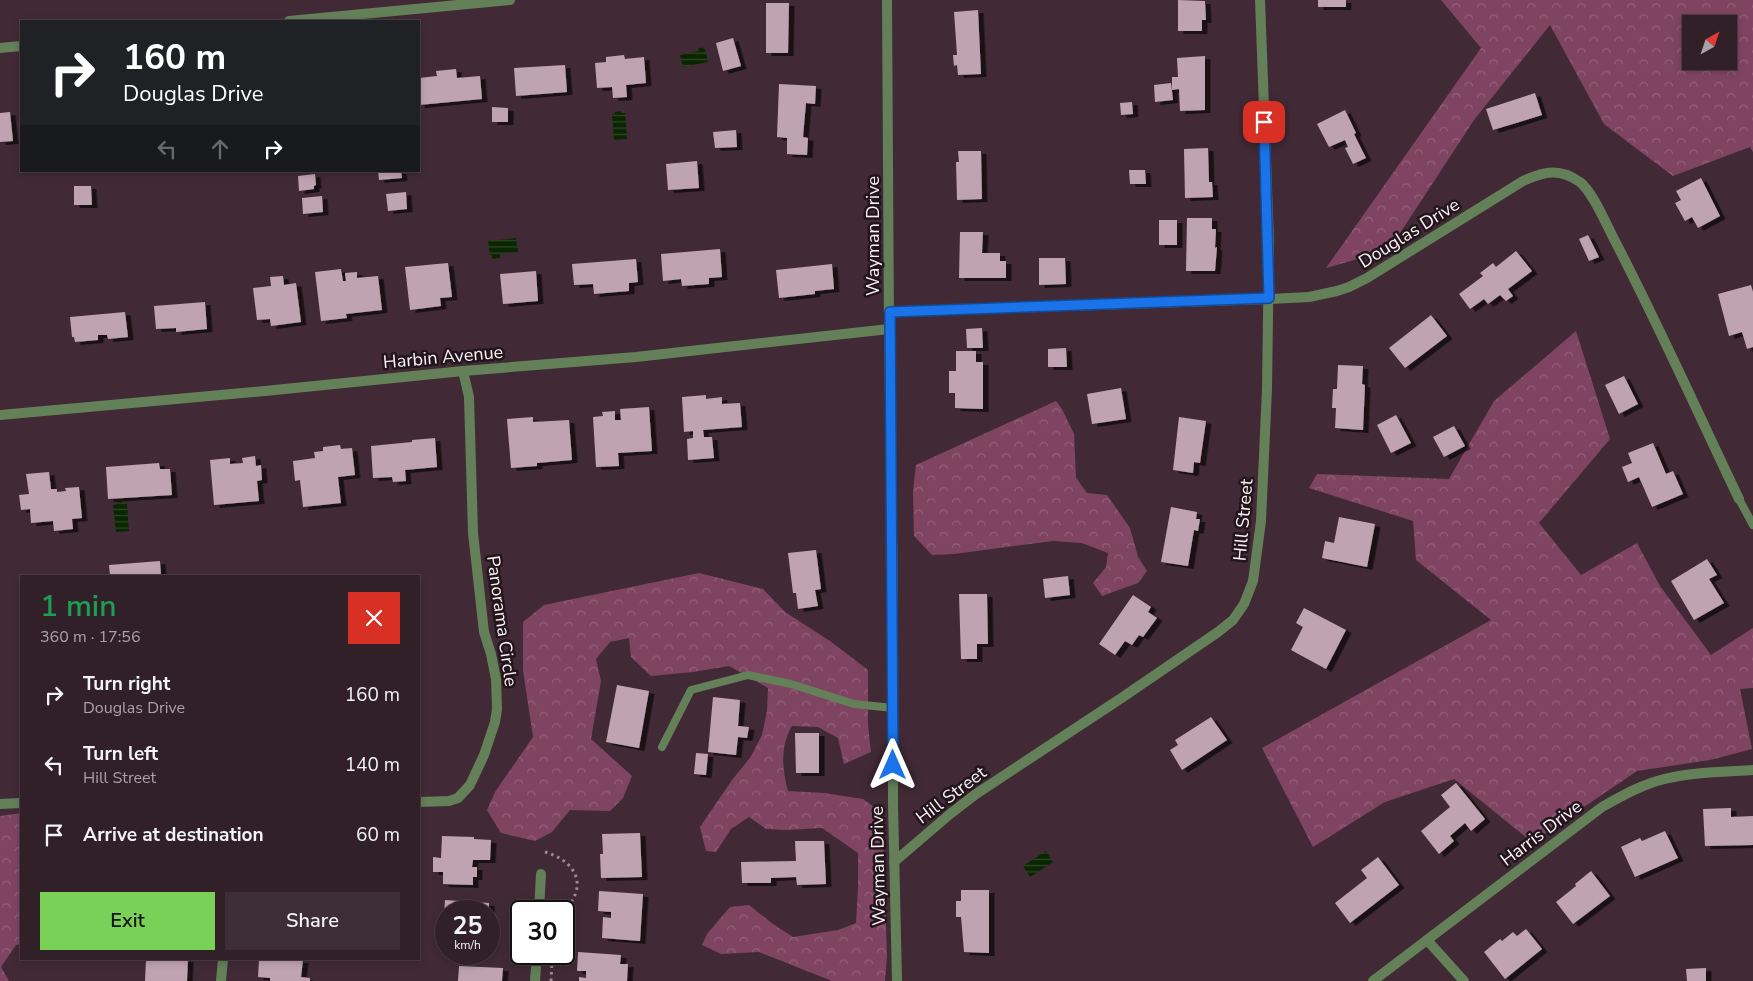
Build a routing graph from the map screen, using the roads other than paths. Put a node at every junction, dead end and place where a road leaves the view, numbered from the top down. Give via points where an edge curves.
1 (510, 0) edge
2 (887, 0) edge
3 (1260, 0) edge
4 (300, 20) edge
5 (20, 46) edge
6 (0, 48) edge
7 (1269, 298) junction
8 (890, 312) junction
9 (889, 329) junction
10 (463, 371) junction
11 (0, 415) edge
12 (1739, 499) joint
13 (1752, 522) edge
14 (893, 708) junction
15 (662, 747) dead end
16 (1753, 770) edge
17 (420, 802) edge
18 (20, 803) edge
19 (0, 804) edge
20 (894, 862) junction
21 (541, 874) dead end
22 (540, 900) edge
23 (1427, 940) junction
24 (222, 960) edge
25 (536, 965) edge
26 (221, 981) edge
27 (535, 981) edge
28 (897, 981) edge
29 (1373, 981) edge
30 (1464, 981) edge

1 - 4 street
2 - 8 street, Wayman Drive
3 - 7 street, Hill Street
5 - 6 street
7 - 8 street, Douglas Drive
7 - 12 street, Douglas Drive via 1309,297 1349,287 1523,181 1551,172 1570,176 1588,189
7 - 20 street, Hill Street via 1260,520 1254,580 1244,604 1233,620 1218,632 976,794
8 - 9 street, Wayman Drive
9 - 10 street, Harbin Avenue via 636,357
9 - 14 street, Wayman Drive
10 - 11 street, Harbin Avenue
10 - 17 street, Panorama Circle via 469,397 473,533 484,632 496,679 497,708 484,755 470,785 458,798 450,801
12 - 13 lane
14 - 15 lane via 854,704 791,684 748,675 691,690
14 - 20 street, Wayman Drive
16 - 23 street, Harris Drive via 1679,776 1628,792 1602,807
18 - 19 street
20 - 28 street, Wayman Drive
21 - 22 street
23 - 29 street, Harris Drive
23 - 30 street
24 - 26 street
25 - 27 street

